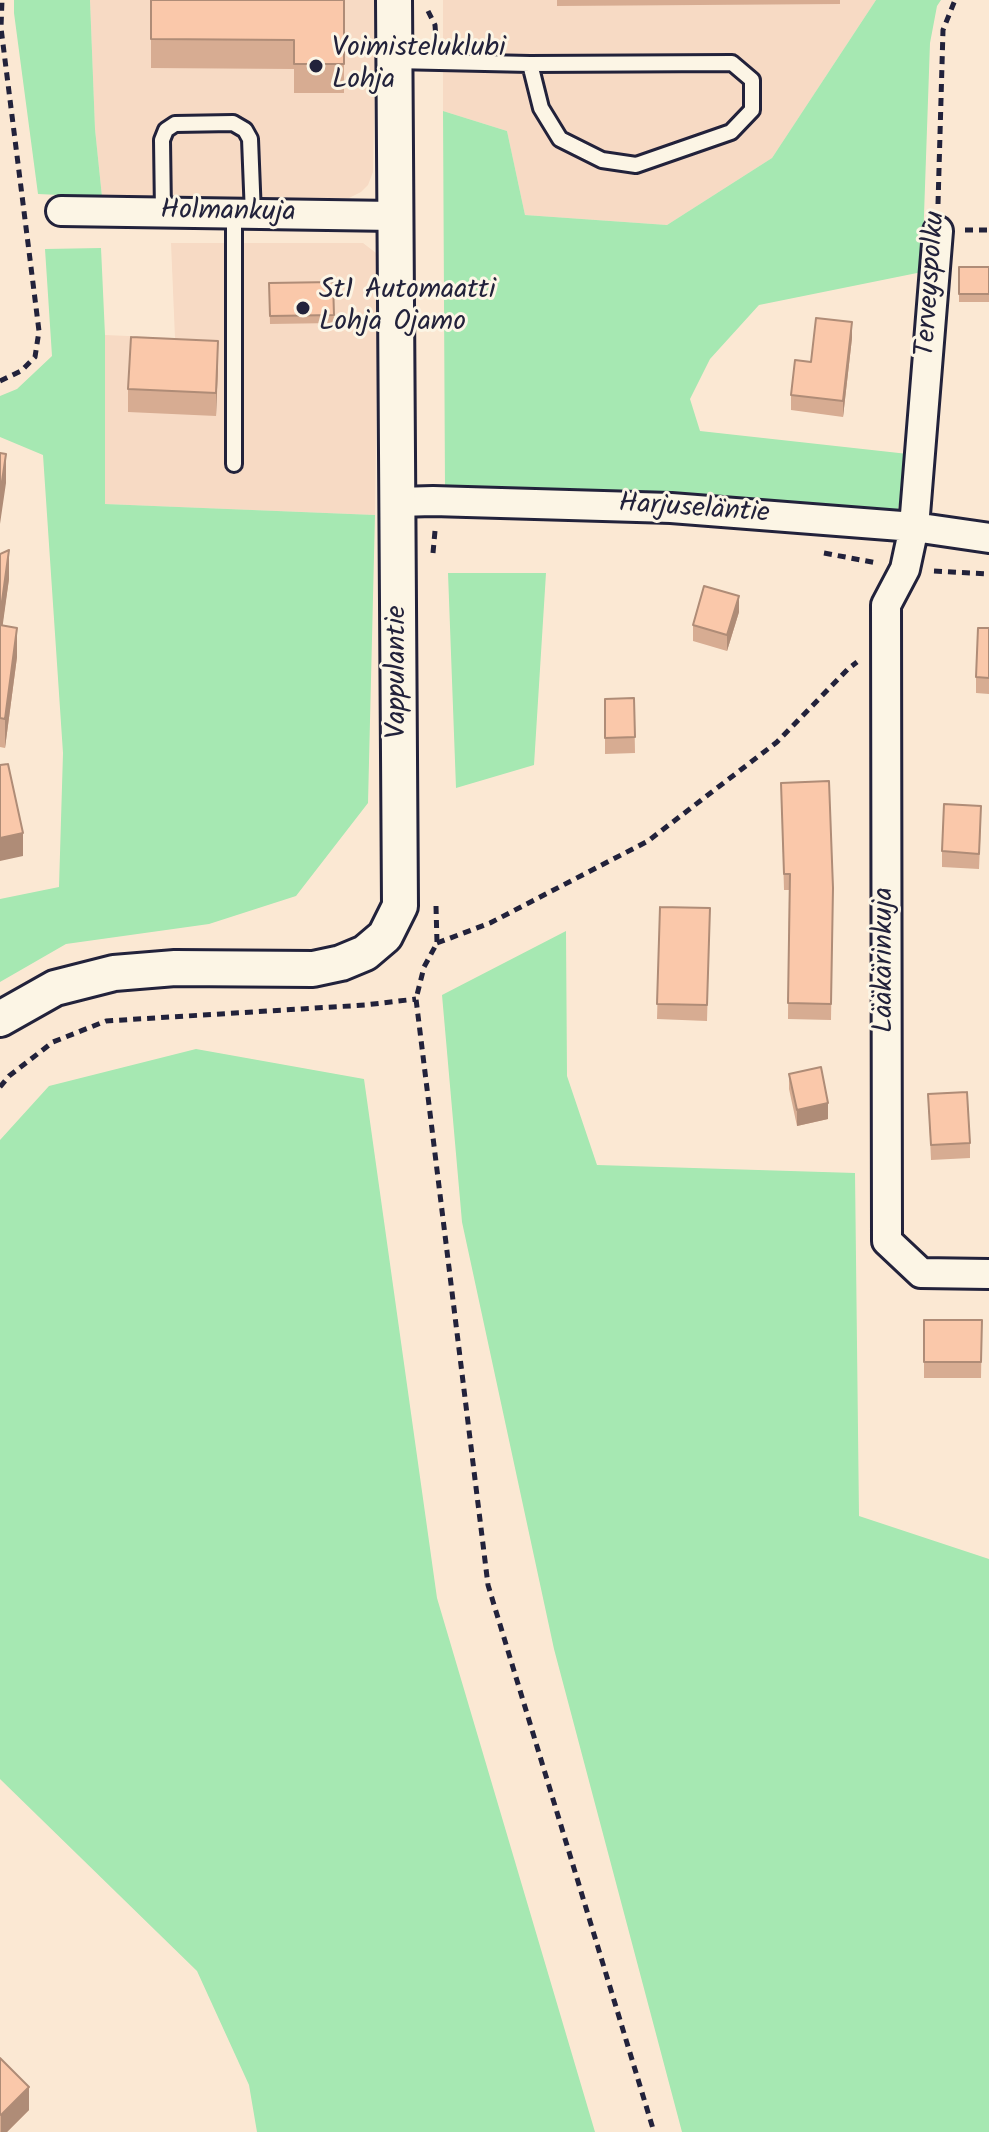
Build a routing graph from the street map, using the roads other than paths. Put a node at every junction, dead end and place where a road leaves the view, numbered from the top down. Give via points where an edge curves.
1 (394, 0) edge
2 (394, 61) junction
3 (530, 64) junction
4 (61, 211) dead end
5 (163, 212) junction
6 (244, 214) junction
7 (394, 216) junction
8 (938, 231) road end
9 (234, 464) dead end
10 (398, 502) junction
11 (914, 527) junction
12 (989, 538) edge
13 (905, 569) joint
14 (0, 1019) edge
15 (989, 1274) edge

1 - 2 street, Vappulantie
2 - 3 lane
2 - 7 street, Vappulantie
3 - 3 lane via 732,63 752,80 752,110 731,132 663,156 636,165 602,160 560,139 541,108
4 - 5 street, Holmankuja
5 - 6 street, Holmankuja
5 - 6 lane via 166,130 175,124 233,123 250,139
6 - 7 street, Holmankuja
6 - 9 lane
7 - 10 street, Vappulantie
8 - 11 street, Terveyspolku
10 - 11 street, Harjuseläntie via 671,508
10 - 14 street, Vappulantie via 400,906 385,936 365,953 313,969 114,973 55,988
11 - 12 street, Harjuseläntie
11 - 13 street, Terveyspolku
13 - 15 street, Lääkärinkuja via 886,605 887,1241 921,1273

